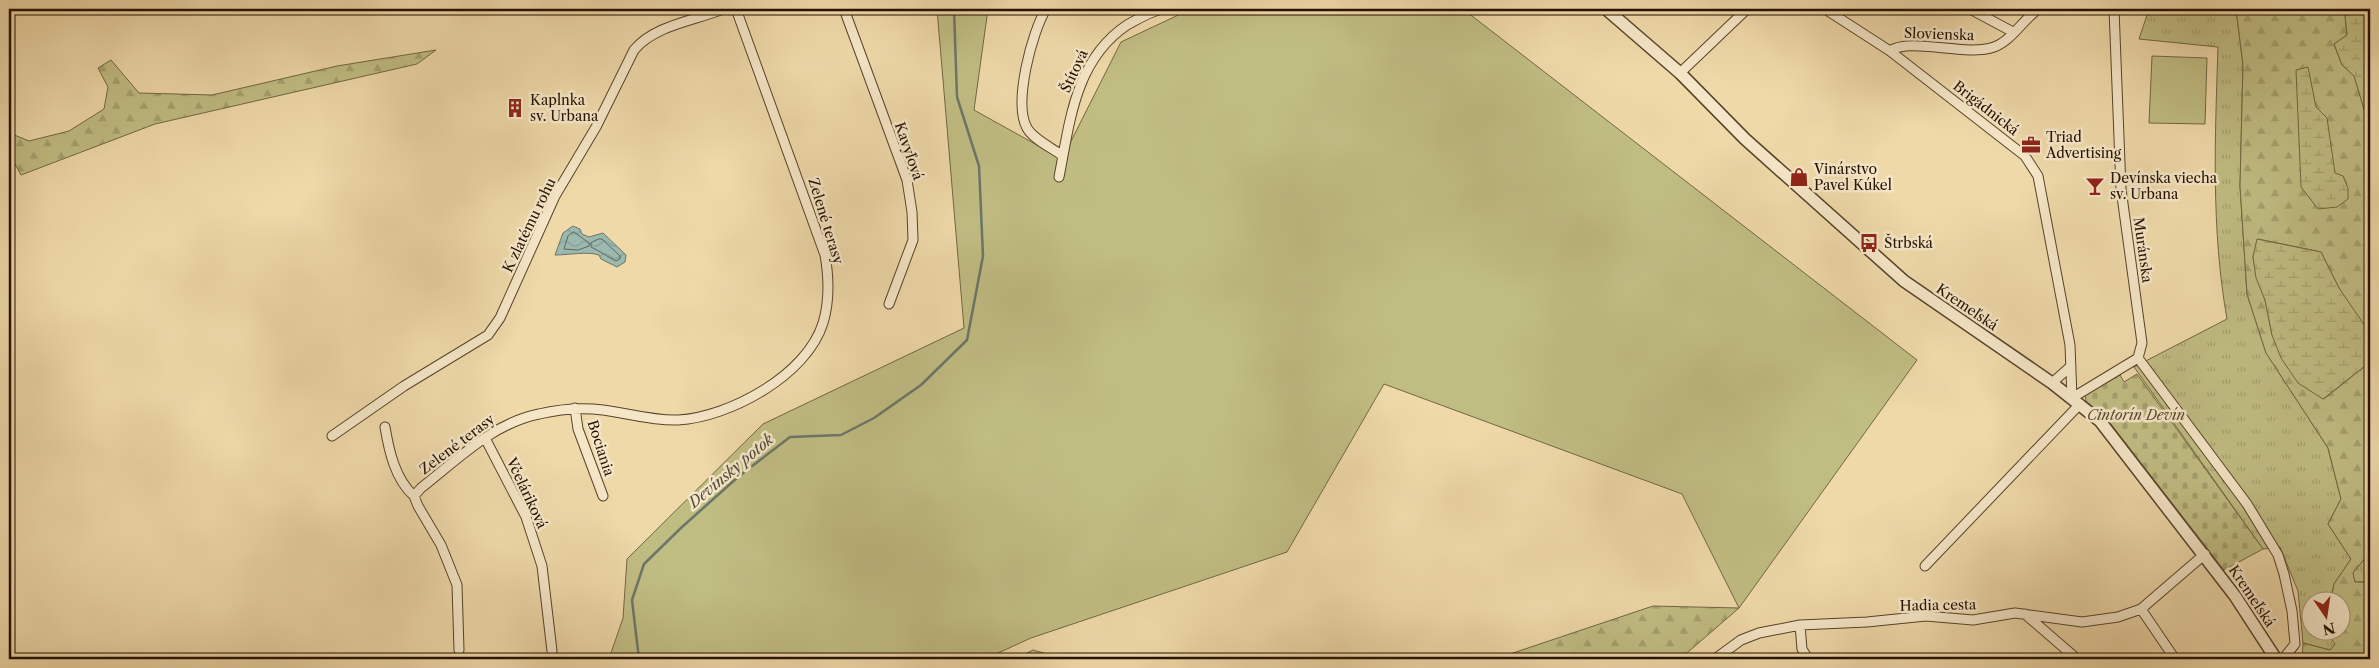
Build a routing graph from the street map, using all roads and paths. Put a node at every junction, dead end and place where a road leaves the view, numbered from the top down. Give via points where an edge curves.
1 (723, 9) edge
2 (736, 9) edge
3 (844, 9) edge
4 (1046, 9) edge
5 (1162, 9) edge
6 (1606, 9) edge
7 (1747, 9) edge
8 (1825, 9) edge
9 (1970, 9) edge
10 (2038, 9) edge
11 (2114, 9) edge
12 (2013, 32) junction
13 (1890, 51) junction
14 (1680, 73) junction
15 (1063, 156) junction
16 (1059, 177) dead end
17 (889, 304) dead end
18 (2138, 358) junction
19 (2071, 366) junction
20 (2052, 383) junction
21 (2076, 401) junction
22 (575, 408) junction
23 (385, 427) dead end
24 (332, 436) dead end
25 (486, 438) junction
26 (414, 496) junction
27 (603, 496) dead end
28 (2205, 554) junction
29 (1925, 566) dead end
30 (2141, 609) junction
31 (2025, 614) junction
32 (1800, 625) junction
33 (459, 650) dead end
34 (552, 651) dead end
35 (1716, 659) edge
36 (1808, 659) edge
37 (2077, 659) edge
38 (2175, 659) edge
39 (2276, 659) edge
40 (2283, 659) edge

1 - 24 street, K zlatému rohu via 662,30 634,50 596,127 556,196 500,318 488,335 404,386
2 - 22 street, Zelené terasy via 825,255 828,301 822,325 798,362 762,391 701,417 650,419 607,410
3 - 17 street, Kavyľová via 906,180 912,212 913,240
4 - 15 street via 1024,81 1022,106 1028,130
5 - 15 street, Štítová via 1116,33 1092,59 1078,90
6 - 14 street, Kremeľská
7 - 14 street
8 - 13 street, Brigádnická
9 - 12 street, Slovienska
10 - 12 street, Slovienska
11 - 18 street, Muránska via 2120,189 2142,343
12 - 13 street, Slovienska via 1995,46 1983,49 1907,46
13 - 19 street, Brigádnická via 2032,164 2038,176 2070,345
14 - 20 street, Kremeľská via 1745,139 1904,281
15 - 16 street, Štítová
18 - 21 street
18 - 40 street via 2247,504 2278,556 2292,611 2295,644
19 - 20 street
19 - 21 street, Brigádnická
20 - 21 street, Kremeľská
21 - 28 street, Kremeľská via 2100,421
21 - 29 street
22 - 25 street, Zelené terasy via 537,414 506,424
22 - 27 street, Bociania via 578,429
23 - 26 street via 394,463
25 - 26 street, Zelené terasy
25 - 34 street, Včeláriková via 526,517 542,566
26 - 33 street via 441,545 457,586
28 - 30 street, Hadia cesta
28 - 39 street, Kremeľská
30 - 31 street, Hadia cesta via 2118,617 2082,622
30 - 38 street
31 - 32 street, Hadia cesta via 1973,620 1926,616
31 - 37 street
32 - 35 street, Hadia cesta via 1741,640
32 - 36 street via 1802,649

